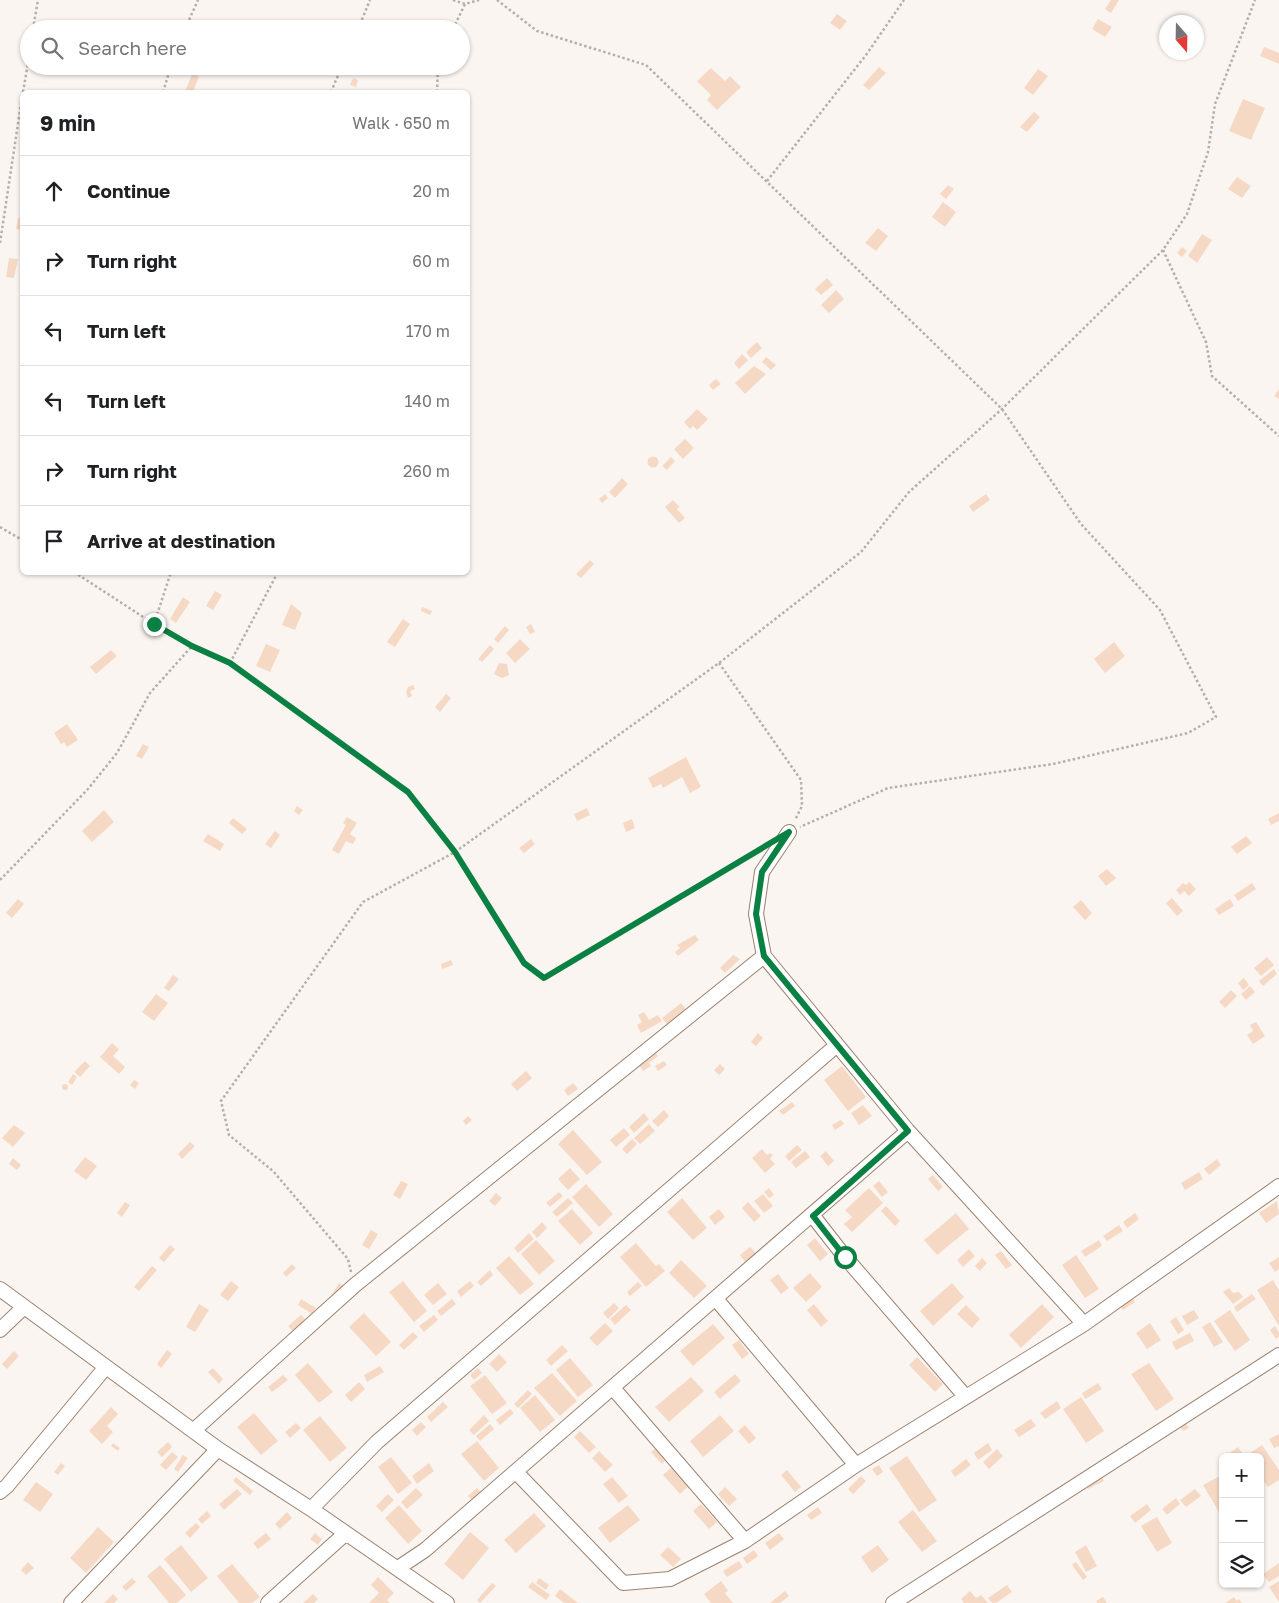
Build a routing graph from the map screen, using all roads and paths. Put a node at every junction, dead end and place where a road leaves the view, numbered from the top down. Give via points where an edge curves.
1 (38, 0) edge
2 (198, 0) edge
3 (370, 0) edge
4 (453, 0) edge
5 (479, 0) edge
6 (497, 0) edge
7 (904, 0) edge
8 (1255, 0) edge
9 (465, 4) junction
10 (35, 20) edge
11 (189, 20) edge
12 (362, 20) edge
13 (457, 20) edge
14 (26, 75) edge
15 (168, 75) edge
16 (338, 75) edge
17 (438, 75) edge
18 (23, 90) edge
19 (164, 90) edge
20 (332, 90) edge
21 (437, 90) edge
22 (20, 111) edge
23 (767, 181) junction
24 (0, 243) edge
25 (1163, 250) junction
26 (1002, 409) junction
27 (1279, 436) edge
28 (0, 527) edge
29 (20, 539) edge
30 (79, 575) edge
31 (170, 575) edge
32 (276, 575) edge
33 (154, 624) junction
34 (192, 646) junction
35 (230, 663) junction
36 (720, 664) junction
37 (789, 832) junction
38 (764, 848) dead end
39 (455, 852) junction
40 (0, 880) edge
41 (764, 956) junction
42 (837, 1045) junction
43 (908, 1131) junction
44 (1279, 1186) edge
45 (813, 1216) junction
46 (355, 1285) junction
47 (0, 1289) edge
48 (716, 1299) junction
49 (24, 1307) junction
50 (1084, 1324) junction
51 (0, 1330) edge
52 (1279, 1355) edge
53 (105, 1368) junction
54 (613, 1388) junction
55 (965, 1396) junction
56 (193, 1431) junction
57 (218, 1449) junction
58 (856, 1465) junction
59 (516, 1472) junction
60 (0, 1492) edge
61 (311, 1509) junction
62 (346, 1533) junction
63 (745, 1541) junction
64 (398, 1568) junction
65 (71, 1603) edge
66 (268, 1603) edge
67 (447, 1603) edge
68 (893, 1603) edge

1 - 10 path
2 - 11 path
3 - 12 path
4 - 9 path
5 - 9 path
6 - 23 path via 537,31 646,65
7 - 23 path via 866,55
8 - 25 path via 1215,104 1208,152 1187,214
9 - 13 path
14 - 18 path
15 - 19 path
16 - 20 path
17 - 21 path
22 - 24 path
23 - 26 path
25 - 26 path
25 - 27 path via 1206,342 1212,376
26 - 36 path via 909,492 862,552
26 - 37 path via 1081,524 1160,610 1216,717 1188,733 1053,764 888,788
28 - 29 path
30 - 33 path
31 - 33 path
32 - 35 path
33 - 34 path
34 - 35 path
34 - 40 path via 150,693 117,753 88,789
35 - 39 path via 408,792
36 - 37 path via 801,780 802,806
36 - 39 path
37 - 41 street via 762,872 756,914
38 - 39 path via 544,978 524,963
39 - 46 path via 363,902 220,1101 229,1135 273,1171 348,1259
41 - 42 street
41 - 46 street
42 - 43 street
42 - 61 street via 378,1442
43 - 45 street
43 - 50 street
44 - 50 street
45 - 48 street
45 - 55 street
46 - 56 street
47 - 49 street
48 - 54 street
48 - 58 street
49 - 51 street
49 - 53 street
50 - 55 street
52 - 68 street
53 - 56 street
53 - 60 street
54 - 59 street
54 - 63 street
55 - 58 street
56 - 57 street
57 - 61 street
57 - 65 street
58 - 63 street
59 - 63 street via 623,1583 670,1579
59 - 64 street via 425,1550
61 - 62 street
62 - 64 street
62 - 66 street
64 - 67 street

